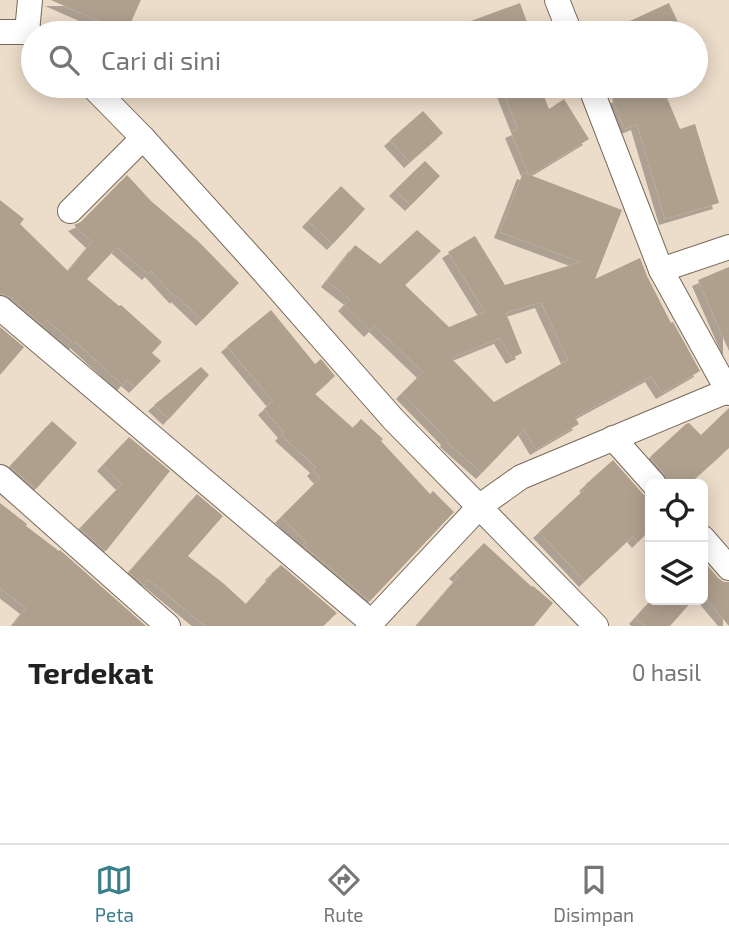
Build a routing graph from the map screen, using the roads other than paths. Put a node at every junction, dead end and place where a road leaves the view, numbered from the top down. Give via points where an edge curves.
1 (30, 0) edge
2 (557, 0) edge
3 (30, 21) edge
4 (565, 21) edge
5 (0, 32) edge
6 (21, 33) edge
7 (104, 98) edge
8 (595, 98) edge
9 (143, 138) junction
10 (70, 211) dead end
11 (729, 247) edge
12 (661, 270) junction
13 (0, 308) edge
14 (728, 392) edge
15 (613, 438) junction
16 (0, 477) edge
17 (650, 479) edge
18 (480, 506) junction
19 (706, 542) edge
20 (729, 568) edge
21 (369, 624) edge
22 (168, 626) edge
23 (596, 626) edge

1 - 3 street
2 - 4 street
5 - 6 street
7 - 9 street
8 - 12 street
9 - 10 street
9 - 18 street via 393,419
11 - 12 street
12 - 14 street
13 - 21 street
14 - 15 street
15 - 17 street
15 - 18 street via 522,477
16 - 22 street
18 - 21 street
18 - 23 street
19 - 20 street

